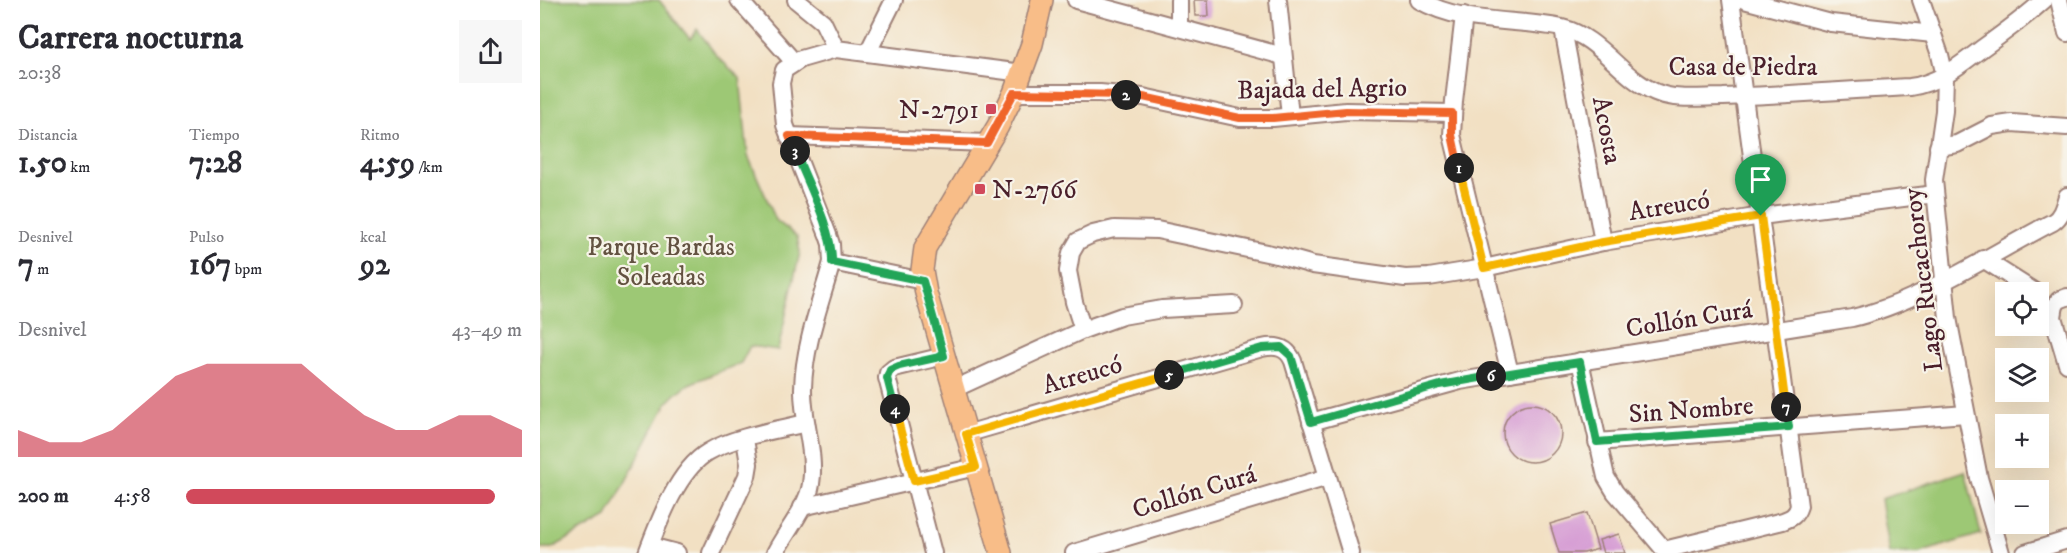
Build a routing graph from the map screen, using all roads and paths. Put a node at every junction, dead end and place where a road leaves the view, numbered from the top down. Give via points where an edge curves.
1 (796, 0) edge
2 (894, 0) edge
3 (1042, 0) edge
4 (1076, 0) edge
5 (1179, 0) edge
6 (1278, 0) edge
7 (1419, 0) edge
8 (1731, 0) edge
9 (1744, 0) edge
10 (1921, 0) edge
11 (2044, 0) edge
12 (2059, 0) edge
13 (741, 1) edge
14 (1464, 15) junction
15 (2066, 26) edge
16 (1179, 27) junction
17 (1563, 29) junction
18 (1933, 34) junction
19 (836, 49) junction
20 (868, 52) junction
21 (1283, 56) junction
22 (789, 66) junction
23 (1945, 76) junction
24 (1018, 83) junction
25 (1745, 96) junction
26 (1452, 113) junction
27 (1290, 116) junction
28 (2067, 127) edge
29 (789, 136) junction
30 (987, 143) junction
31 (1938, 147) junction
32 (1935, 194) junction
33 (2067, 196) edge
34 (1761, 216) junction
35 (1603, 242) junction
36 (1983, 260) junction
37 (832, 262) junction
38 (1484, 268) junction
39 (1944, 280) junction
40 (923, 281) junction
41 (2018, 282) edge
42 (2061, 301) edge
43 (1234, 305) dead end
44 (1083, 330) junction
45 (1776, 330) junction
46 (944, 356) junction
47 (1580, 362) junction
48 (2067, 364) edge
49 (1510, 373) junction
50 (954, 389) junction
51 (1966, 414) junction
52 (1311, 422) junction
53 (806, 423) junction
54 (1789, 427) junction
55 (966, 434) junction
56 (745, 439) junction
57 (1597, 442) junction
58 (976, 467) junction
59 (1328, 477) junction
60 (914, 481) junction
61 (802, 507) junction
62 (2067, 540) edge
63 (648, 549) edge
64 (1665, 552) edge
65 (676, 553) edge
66 (711, 553) edge
67 (774, 553) edge
68 (933, 553) edge
69 (1000, 553) edge
70 (1074, 553) edge
71 (1351, 553) edge
72 (2001, 553) edge
73 (2025, 553) edge

1 - 19 street via 823,22
2 - 20 street
3 - 24 main road
4 - 16 street
5 - 16 street
6 - 21 street
7 - 14 street, Casa de Piedra via 1445,12
8 - 25 street, Sin Nombre
9 - 18 street via 1831,23
10 - 18 street, Lago Rucachoroy
11 - 23 street, Casa de Piedra
12 - 15 street
13 - 22 street
14 - 17 street, Casa de Piedra
14 - 26 street
16 - 21 street
17 - 25 street, Casa de Piedra via 1589,40 1641,85 1655,92 1669,97
17 - 35 street, Acosta
18 - 23 street, Lago Rucachoroy
19 - 20 street, Bajada del Agrio
19 - 22 street, Bajada del Agrio
20 - 24 street, Bajada del Agrio
21 - 27 street
22 - 29 street via 781,83
23 - 25 street, Casa de Piedra via 1910,87
23 - 31 street, Lago Rucachoroy
24 - 27 street, Bajada del Agrio via 1143,97 1240,118
24 - 30 main road
25 - 34 street, Sin Nombre
26 - 27 street, Bajada del Agrio via 1346,111
26 - 38 street via 1454,148
28 - 31 street via 2012,123 1992,126 1957,144
29 - 30 street
29 - 37 street via 828,235
30 - 40 main road via 925,248
31 - 32 street, Lago Rucachoroy
32 - 34 street, Atreucó
32 - 39 street, Lago Rucachoroy
33 - 36 street, Collón Curá via 2057,219
34 - 35 street, Atreucó
34 - 45 street, Sin Nombre
35 - 38 street, Atreucó
36 - 39 street, Collón Curá
36 - 41 street
37 - 40 street
37 - 53 street via 804,369
38 - 44 street, Atreucó via 1405,278 1313,265 1157,230 1114,229 1078,242 1071,253 1068,272
38 - 49 street
39 - 45 street, Collón Curá via 1877,312
39 - 51 street, Lago Rucachoroy
40 - 46 main road
42 - 48 street via 2053,317
43 - 44 street via 1142,312
44 - 50 street
45 - 47 street, Collón Curá
45 - 54 street, Sin Nombre
46 - 50 main road
46 - 60 street via 899,366 888,373
47 - 49 street, Collón Curá
47 - 57 street
49 - 52 street, Collón Curá via 1440,385
50 - 55 main road
51 - 54 street, Sin Nombre
51 - 72 street, Lago Rucachoroy
52 - 55 street, Atreucó via 1291,356 1281,347 1262,348
52 - 59 street
53 - 56 street
53 - 61 street via 811,484
54 - 57 street, Sin Nombre
54 - 64 street, Sin Nombre via 1797,513 1783,521
55 - 58 main road
56 - 63 street via 720,446 696,461 673,495
56 - 66 street via 747,476
57 - 64 street via 1610,484
58 - 60 street
58 - 69 main road
59 - 70 street, Collón Curá
59 - 71 street
60 - 61 street
60 - 68 street
61 - 67 street
62 - 73 street
63 - 65 street

